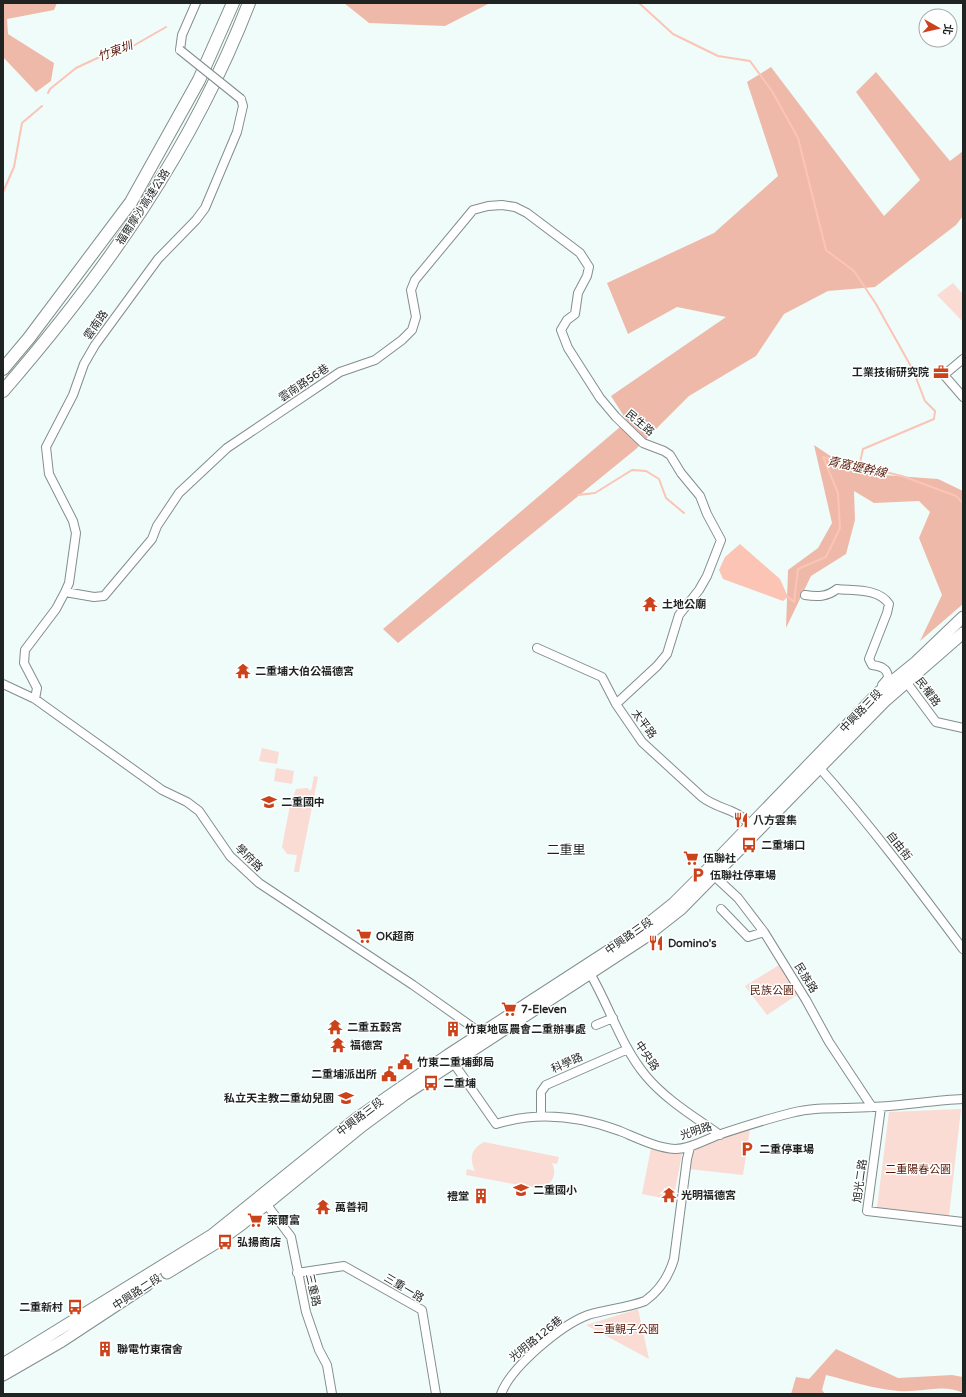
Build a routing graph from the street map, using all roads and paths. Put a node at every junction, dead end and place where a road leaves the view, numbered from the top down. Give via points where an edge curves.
1 (196, 3) edge
2 (233, 3) edge
3 (249, 3) edge
4 (539, 221) joint
5 (963, 359) edge
6 (3, 369) edge
7 (3, 391) edge
8 (963, 397) edge
9 (65, 592) junction
10 (805, 595) dead end
11 (959, 621) edge
12 (963, 632) edge
13 (537, 648) dead end
14 (903, 678) junction
15 (3, 684) edge
16 (883, 696) junction
17 (35, 699) junction
18 (616, 704) junction
19 (963, 728) edge
20 (816, 764) junction
21 (754, 828) junction
22 (711, 873) junction
23 (720, 909) dead end
24 (764, 932) junction
25 (963, 949) edge
26 (588, 969) junction
27 (613, 1018) junction
28 (596, 1025) dead end
29 (485, 1037) junction
30 (628, 1049) junction
31 (450, 1060) junction
32 (963, 1099) edge
33 (881, 1106) junction
34 (872, 1107) junction
35 (541, 1116) junction
36 (720, 1135) junction
37 (690, 1147) junction
38 (264, 1200) junction
39 (963, 1222) edge
40 (297, 1273) junction
41 (3, 1364) edge
42 (3, 1375) edge
43 (332, 1394) edge
44 (436, 1394) edge
45 (501, 1394) edge

1 - 9 street, 雲南路, bridge via 182,34 180,50 241,99 243,106 237,132 205,208 158,259 95,345 46,447 50,474 74,521 76,533 69,583
2 - 6 highway, 福爾摩沙高速公路 via 199,80 131,202 30,338
3 - 7 highway, 福爾摩沙高速公路 via 203,107 145,207 96,278
4 - 9 street, 雲南路56巷 via 515,207 502,205 473,210 415,280 411,290 416,317 412,330 402,340 375,360 340,372 228,448 180,493 157,526 152,539 104,596 94,597
4 - 18 street, 民生路 via 580,253 589,267 578,293 574,314 563,324 561,330 573,358 616,417 643,443 670,455 700,496 721,540 707,576 679,615 666,654 657,666
5 - 8 street via 944,374
9 - 17 street, 雲南路 via 56,609 25,650 24,664 37,688
10 - 16 street via 816,597 837,589 875,593 884,597 888,604 887,613 869,659 872,665 884,668 888,674 880,688
11 - 12 street
11 - 14 main road, 中興路三段
12 - 14 main road, 中興路三段
13 - 18 street, 太平路 via 602,676
14 - 16 main road, 中興路三段
14 - 19 street, 民權路 via 936,722
15 - 17 street, 學府路
16 - 20 main road, 中興路三段
17 - 29 street, 學府路 via 162,790 193,806 230,856 259,883
18 - 21 street, 太平路 via 642,742 702,797 732,812
20 - 21 main road, 中興路三段
20 - 25 street, 自由街 via 881,842
21 - 22 main road, 中興路三段
22 - 24 street, 民族路 via 738,898
22 - 26 main road, 中興路三段 via 681,909 644,938
23 - 24 street via 748,937
24 - 34 street, 民族路 via 829,1042
26 - 27 street, 中央路
26 - 29 main road, 中興路三段
27 - 28 street
27 - 30 street, 中央路
29 - 31 main road, 中興路三段
30 - 35 street, 科學路 via 546,1085 540,1092
30 - 36 street, 中央路 via 646,1076 660,1091
31 - 35 street, 光明路 via 496,1124 516,1118
31 - 38 main road, 中興路三段
32 - 33 street, 光明路
33 - 34 street, 光明路
33 - 39 street, 旭光二路 via 868,1211
34 - 36 street, 光明路 via 814,1109 792,1113
35 - 37 street, 光明路 via 582,1119 657,1145 675,1149
36 - 37 street, 光明路
37 - 45 street, 光明路126巷 via 674,1259 671,1270 653,1296 645,1301 587,1316 568,1326 518,1366 508,1378
38 - 40 street, 三重路 via 291,1237
38 - 41 main road, 中興路二段 via 140,1281
38 - 42 main road, 中興路二段 via 216,1243 62,1341
40 - 43 street, 三重路 via 306,1312 327,1365
40 - 44 street, 三重一路 via 344,1266 422,1310

